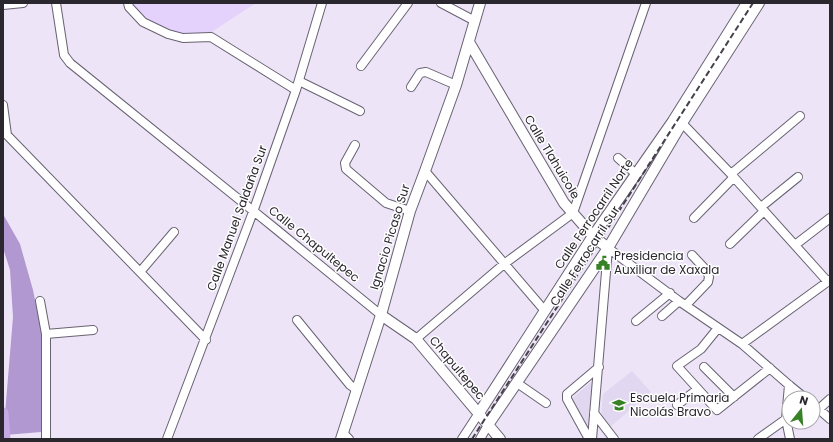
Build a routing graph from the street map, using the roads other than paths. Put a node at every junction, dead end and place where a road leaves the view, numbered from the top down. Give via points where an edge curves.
1 (23, 3) edge
2 (56, 3) edge
3 (128, 3) edge
4 (322, 3) edge
5 (408, 3) edge
6 (441, 3) edge
7 (480, 3) edge
8 (646, 3) edge
9 (747, 3) edge
10 (759, 3) edge
11 (3, 5) edge
12 (475, 21) junction
13 (469, 42) junction
14 (361, 66) dead end
15 (299, 81) junction
16 (456, 85) junction
17 (411, 87) dead end
18 (296, 90) junction
19 (3, 105) edge
20 (360, 112) dead end
21 (800, 116) dead end
22 (682, 123) junction
23 (355, 145) dead end
24 (618, 158) dead end
25 (426, 171) junction
26 (636, 174) junction
27 (733, 176) junction
28 (798, 177) dead end
29 (763, 209) junction
30 (410, 211) junction
31 (253, 212) junction
32 (573, 213) junction
33 (694, 218) dead end
34 (830, 218) edge
35 (174, 232) dead end
36 (593, 236) junction
37 (730, 244) dead end
38 (795, 245) junction
39 (608, 248) junction
40 (692, 255) dead end
41 (504, 264) junction
42 (140, 272) junction
43 (829, 281) edge
44 (670, 293) junction
45 (40, 301) dead end
46 (683, 303) junction
47 (545, 311) junction
48 (380, 315) junction
49 (662, 316) dead end
50 (296, 320) dead end
51 (636, 321) dead end
52 (718, 328) junction
53 (93, 330) dead end
54 (46, 334) junction
55 (416, 339) junction
56 (206, 340) junction
57 (742, 344) junction
58 (599, 367) junction
59 (704, 367) dead end
60 (770, 368) junction
61 (517, 382) junction
62 (789, 385) junction
63 (698, 389) junction
64 (357, 390) junction
65 (789, 390) edge
66 (795, 390) edge
67 (734, 397) junction
68 (830, 399) edge
69 (546, 403) dead end
70 (821, 404) edge
71 (677, 405) dead end
72 (821, 411) edge
73 (479, 413) junction
74 (594, 413) junction
75 (830, 419) edge
76 (781, 423) edge
77 (488, 425) junction
78 (344, 437) edge
79 (46, 439) edge
80 (167, 439) edge
81 (462, 439) edge
82 (480, 439) edge
83 (500, 439) edge
84 (590, 439) edge
85 (614, 439) edge
86 (758, 439) edge

1 - 11 street
2 - 31 street, Calle Chapultepec via 64,55 70,63
3 - 18 street via 143,22 183,38 211,37 218,40
4 - 15 street, Calle Manuel Saldaña Sur
5 - 14 street
6 - 12 street
7 - 12 main road, Ignacio Picaso Sur
8 - 32 street
9 - 26 main road, Calle Ferrocarril Norte via 673,121
10 - 22 main road, Calle Ferrocarril Sur
12 - 13 main road, Ignacio Picaso Sur
13 - 16 main road, Ignacio Picaso Sur
13 - 32 main road, Calle Tlahuicole via 564,203
15 - 18 street, Calle Manuel Saldaña Sur
15 - 20 street
16 - 17 street via 426,72 420,73
16 - 25 main road, Ignacio Picaso Sur
18 - 31 street, Calle Manuel Saldaña Sur
19 - 42 street via 7,135
21 - 27 street
22 - 27 street
22 - 39 main road, Calle Ferrocarril Sur
23 - 30 street via 345,163 346,169 386,203
24 - 26 street
25 - 30 main road, Ignacio Picaso Sur
25 - 41 street
26 - 36 main road, Calle Ferrocarril Norte
27 - 29 street
27 - 33 street
28 - 29 street
29 - 37 street
29 - 38 street
30 - 48 main road, Ignacio Picaso Sur
31 - 48 street, Calle Chapultepec
31 - 56 street, Calle Manuel Saldaña Sur
32 - 36 main road, Calle Tlahuicole
32 - 41 street
34 - 38 street
35 - 42 street
36 - 39 main road, Calle Tlahuicole
36 - 47 main road, Calle Ferrocarril Norte
38 - 43 street
39 - 44 street, Calle Tlahuicole
39 - 58 street
39 - 61 main road, Calle Ferrocarril Sur
40 - 46 street via 707,271 709,277 708,282
41 - 47 street
41 - 55 street
42 - 56 street
43 - 57 street
44 - 46 street, Calle Tlahuicole
44 - 51 street
45 - 54 street
46 - 49 street
46 - 52 street, Calle Tlahuicole
47 - 73 main road, Calle Ferrocarril Norte
48 - 55 main road, Calle Chapultepec
48 - 64 main road, Ignacio Picaso Sur
50 - 64 street
52 - 57 street, Calle Tlahuicole
52 - 63 street via 701,349 677,366
53 - 54 street
54 - 79 street
55 - 73 main road, Chapultepec
56 - 80 street, Calle Manuel Saldaña Sur
57 - 60 street, Calle Tlahuicole
58 - 74 street
58 - 84 street via 567,394 567,399
59 - 67 street
60 - 62 street, Calle Tlahuicole
60 - 67 street
61 - 69 street
61 - 77 main road, Calle Ferrocarril Sur
62 - 65 street
62 - 66 street, Calle Tlahuicole
63 - 67 street via 717,410
63 - 71 street
64 - 78 main road, Ignacio Picaso Sur
68 - 70 street
72 - 75 street
73 - 77 main road, Chapultepec
73 - 81 street, Calle Ferrocarril Norte
74 - 84 street
74 - 85 street
76 - 86 street
77 - 82 street, Calle Ferrocarril Sur
77 - 83 main road, Chapultepec

